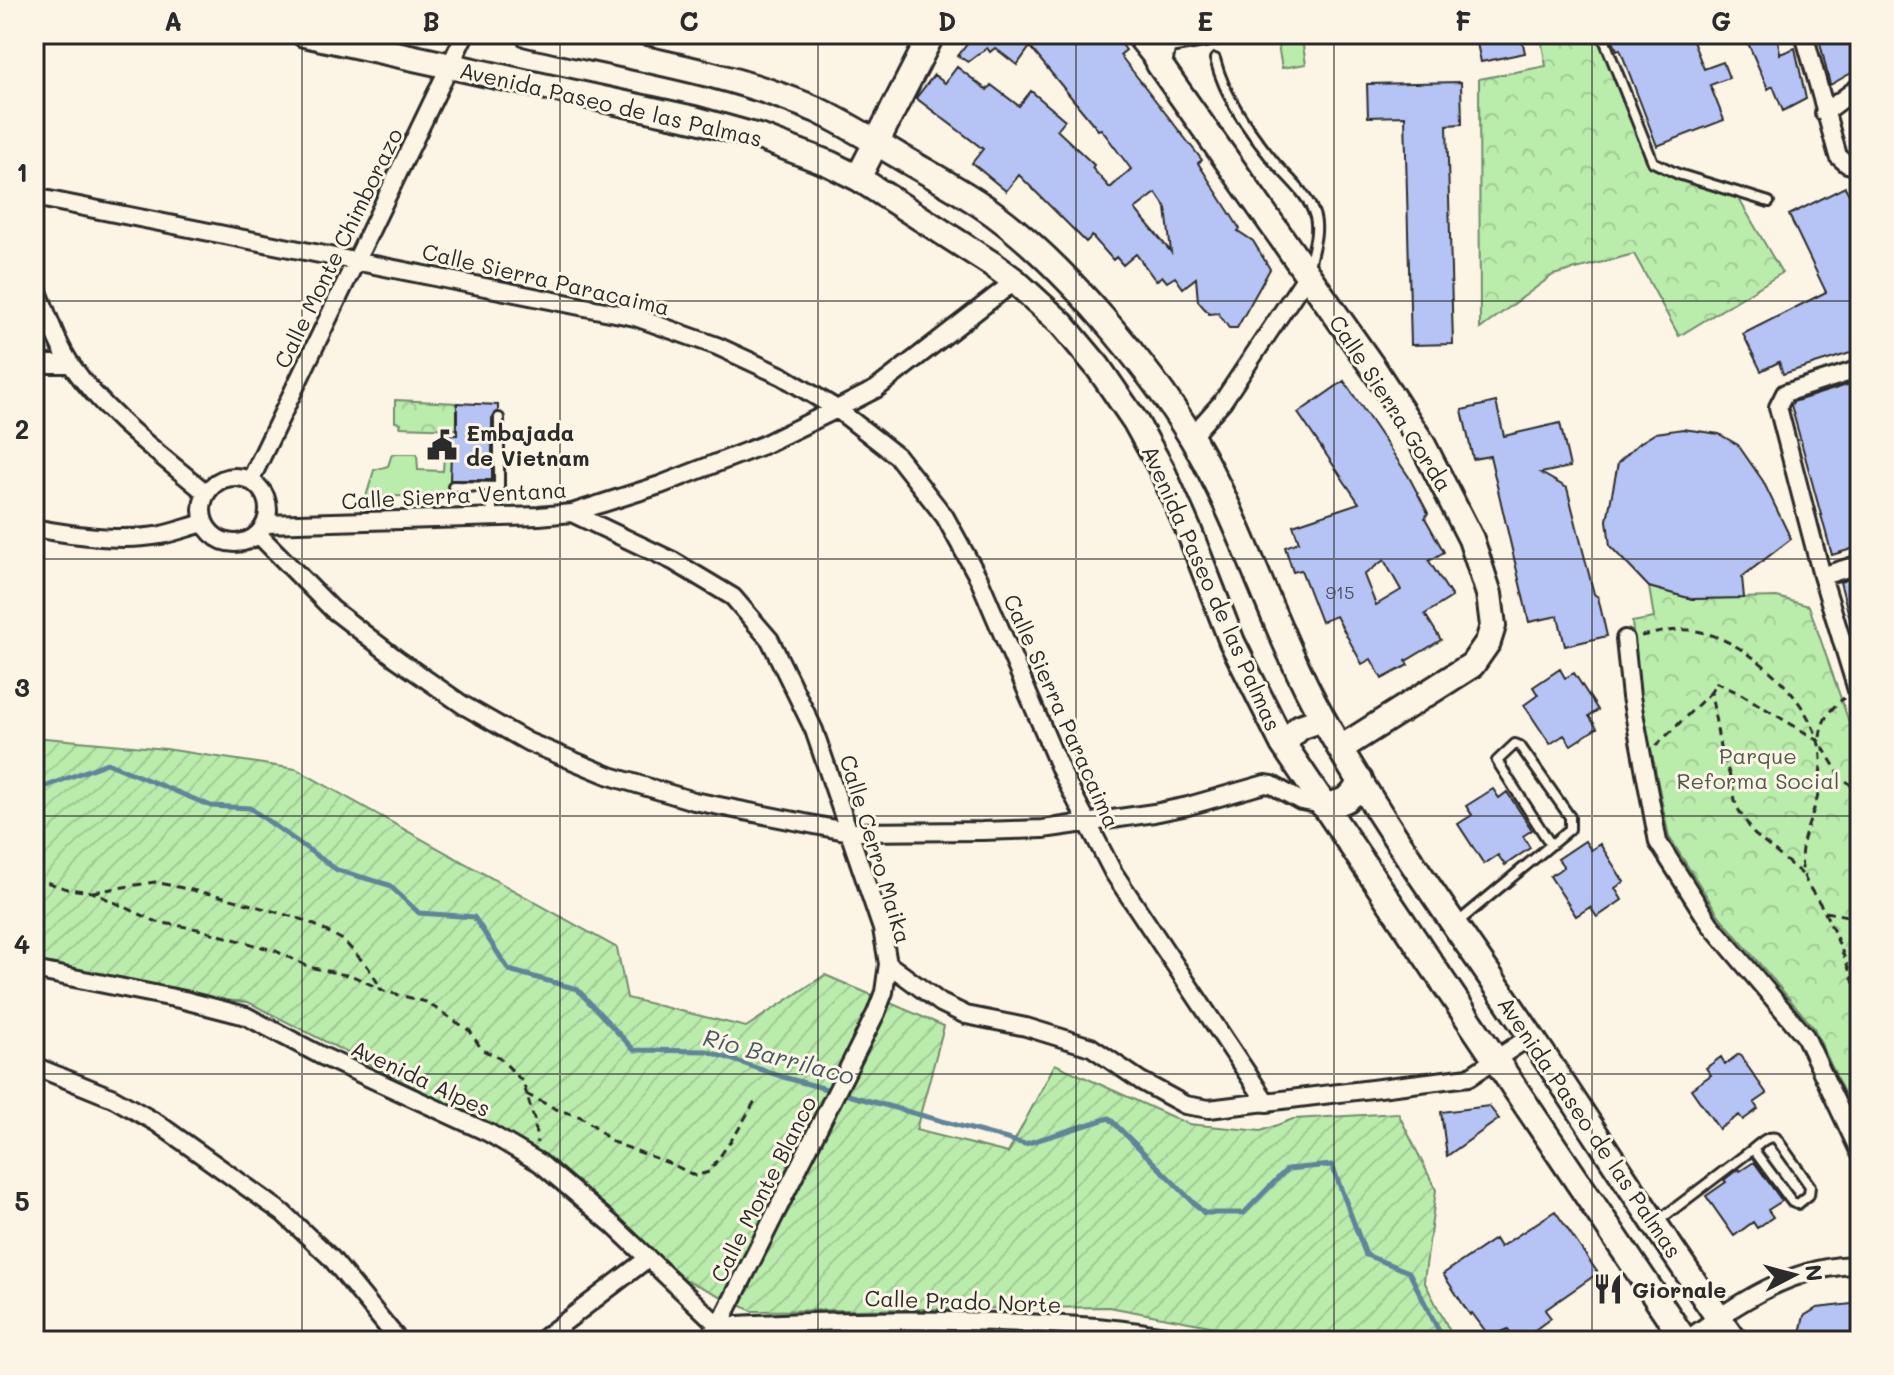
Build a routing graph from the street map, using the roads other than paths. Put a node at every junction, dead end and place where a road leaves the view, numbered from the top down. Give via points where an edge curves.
1 (304, 34) edge
2 (465, 34) edge
3 (528, 34) edge
4 (932, 34) edge
5 (1135, 34) edge
6 (1229, 34) edge
7 (1602, 34) edge
8 (1804, 34) edge
9 (1161, 49) edge
10 (1215, 59) dead end
11 (451, 66) junction
12 (1860, 86) edge
13 (1824, 113) junction
14 (877, 143) junction
15 (1860, 167) edge
16 (858, 178) junction
17 (34, 197) edge
18 (1769, 202) dead end
19 (356, 260) junction
20 (1307, 275) junction
21 (1015, 281) junction
22 (34, 282) edge
23 (34, 364) edge
24 (71, 364) junction
25 (1860, 369) edge
26 (837, 409) junction
27 (499, 418) dead end
28 (1191, 437) junction
29 (1147, 440) junction
30 (250, 481) junction
31 (453, 486) dead end
32 (492, 487) junction
33 (206, 493) junction
34 (572, 513) junction
35 (492, 517) junction
36 (204, 523) junction
37 (34, 528) edge
38 (261, 529) junction
39 (1860, 564) edge
40 (1822, 576) junction
41 (1625, 639) road end
42 (1860, 697) edge
43 (1323, 719) junction
44 (1283, 744) junction
45 (1341, 748) junction
46 (1360, 780) junction
47 (1323, 805) junction
48 (1086, 824) junction
49 (850, 832) junction
50 (1551, 845) junction
51 (1453, 926) junction
52 (888, 964) junction
53 (34, 970) edge
54 (1531, 1036) junction
55 (1498, 1060) junction
56 (34, 1066) edge
57 (1267, 1103) junction
58 (1753, 1149) junction
59 (1860, 1153) edge
60 (1654, 1224) junction
61 (647, 1259) junction
62 (1860, 1265) edge
63 (1718, 1317) junction
64 (722, 1334) edge
65 (399, 1341) edge
66 (540, 1341) edge
67 (704, 1341) edge
68 (1205, 1341) edge
69 (1685, 1341) edge
70 (1735, 1341) edge

1 - 11 main road, Avenida Paseo de las Palmas
2 - 11 street, Calle Monte Chimborazo
3 - 14 main road, Avenida Paseo de las Palmas via 771,93 819,111
4 - 14 main road
5 - 9 street, Calle Sierra Gorda
6 - 9 lane
7 - 18 lane via 1653,162
8 - 13 street
9 - 20 main road, Calle Sierra Gorda
10 - 20 lane via 1237,111 1311,206 1316,224
11 - 16 main road, Avenida Paseo de las Palmas via 708,123 787,147
11 - 19 street, Calle Monte Chimborazo
12 - 13 street
13 - 15 street via 1838,156
14 - 16 main road
14 - 28 main road, Avenida Paseo de las Palmas via 998,217 1045,260 1134,357
16 - 21 main road, Avenida Paseo de las Palmas
17 - 19 street, Calle Sierra Paracaima
19 - 26 street, Calle Sierra Paracaima via 635,317 717,346
19 - 30 street, Calle Monte Chimborazo
20 - 28 street via 1223,401
20 - 45 main road, Calle Sierra Gorda via 1430,456 1471,539 1493,614 1488,642 1472,665
21 - 26 street, Calle Sierra Ventana via 876,389
21 - 29 main road, Avenida Paseo de las Palmas via 1098,367
22 - 24 street
23 - 24 street
24 - 33 street via 121,421
25 - 40 street via 1785,393 1778,407
26 - 34 street, Calle Sierra Ventana via 763,445
26 - 48 street, Calle Sierra Paracaima via 897,456 945,517 979,579
27 - 32 lane via 499,487
28 - 29 main road via 1181,442
28 - 43 main road, Avenida Paseo de las Palmas via 1219,487
29 - 44 main road, Avenida Paseo de las Palmas via 1232,642
30 - 33 street via 226,478
30 - 38 street via 267,505
31 - 32 lane
32 - 35 lane
33 - 36 street
34 - 35 street, Calle Sierra Ventana
34 - 49 street, Calle Cerro Maika via 673,561 733,597 770,640 788,673
35 - 38 street, Calle Sierra Ventana
36 - 37 street via 158,535
36 - 38 street via 215,537 232,544
38 - 49 street via 332,609 463,705 528,742 610,776 694,801
39 - 40 street
40 - 42 street
41 - 59 street via 1658,842 1710,924 1805,1036
43 - 44 main road via 1300,727
43 - 45 main road, Avenida Paseo de las Palmas
44 - 47 main road, Avenida Paseo de las Palmas
45 - 46 main road, Avenida Paseo de las Palmas
46 - 47 main road via 1347,800
46 - 51 main road, Avenida Paseo de las Palmas
47 - 48 street via 1265,784 1188,806
47 - 55 main road, Avenida Paseo de las Palmas
48 - 49 street
48 - 57 street, Calle Sierra Paracaima
49 - 52 street, Calle Cerro Maika
50 - 50 lane via 1570,829 1570,817 1520,746 1512,745 1497,758 1498,765
50 - 51 lane
51 - 54 main road, Avenida Paseo de las Palmas
52 - 57 street, Calle Cerro Maika via 966,1015 1091,1047 1185,1105 1209,1109
52 - 64 street, Calle Monte Blanco via 876,1013
53 - 61 street, Avenida Alpes via 246,1016 489,1133 540,1163
54 - 55 street, Calle Cerro Maika
54 - 60 main road, Avenida Paseo de las Palmas
55 - 57 street, Calle Cerro Maika via 1469,1077
55 - 69 main road, Avenida Paseo de las Palmas
56 - 65 street via 113,1098 157,1123 283,1213 331,1258
58 - 58 lane via 1792,1202 1798,1204 1809,1195 1810,1186 1776,1138
58 - 60 lane
60 - 63 main road, Avenida Paseo de las Palmas
61 - 64 street, Avenida Alpes
61 - 66 street
62 - 63 street via 1811,1270 1772,1285
63 - 69 street
63 - 70 main road, Avenida Paseo de las Palmas
64 - 67 street, Calle Monte Blanco
64 - 68 street, Calle Prado Norte via 825,1320 944,1321 1098,1327

